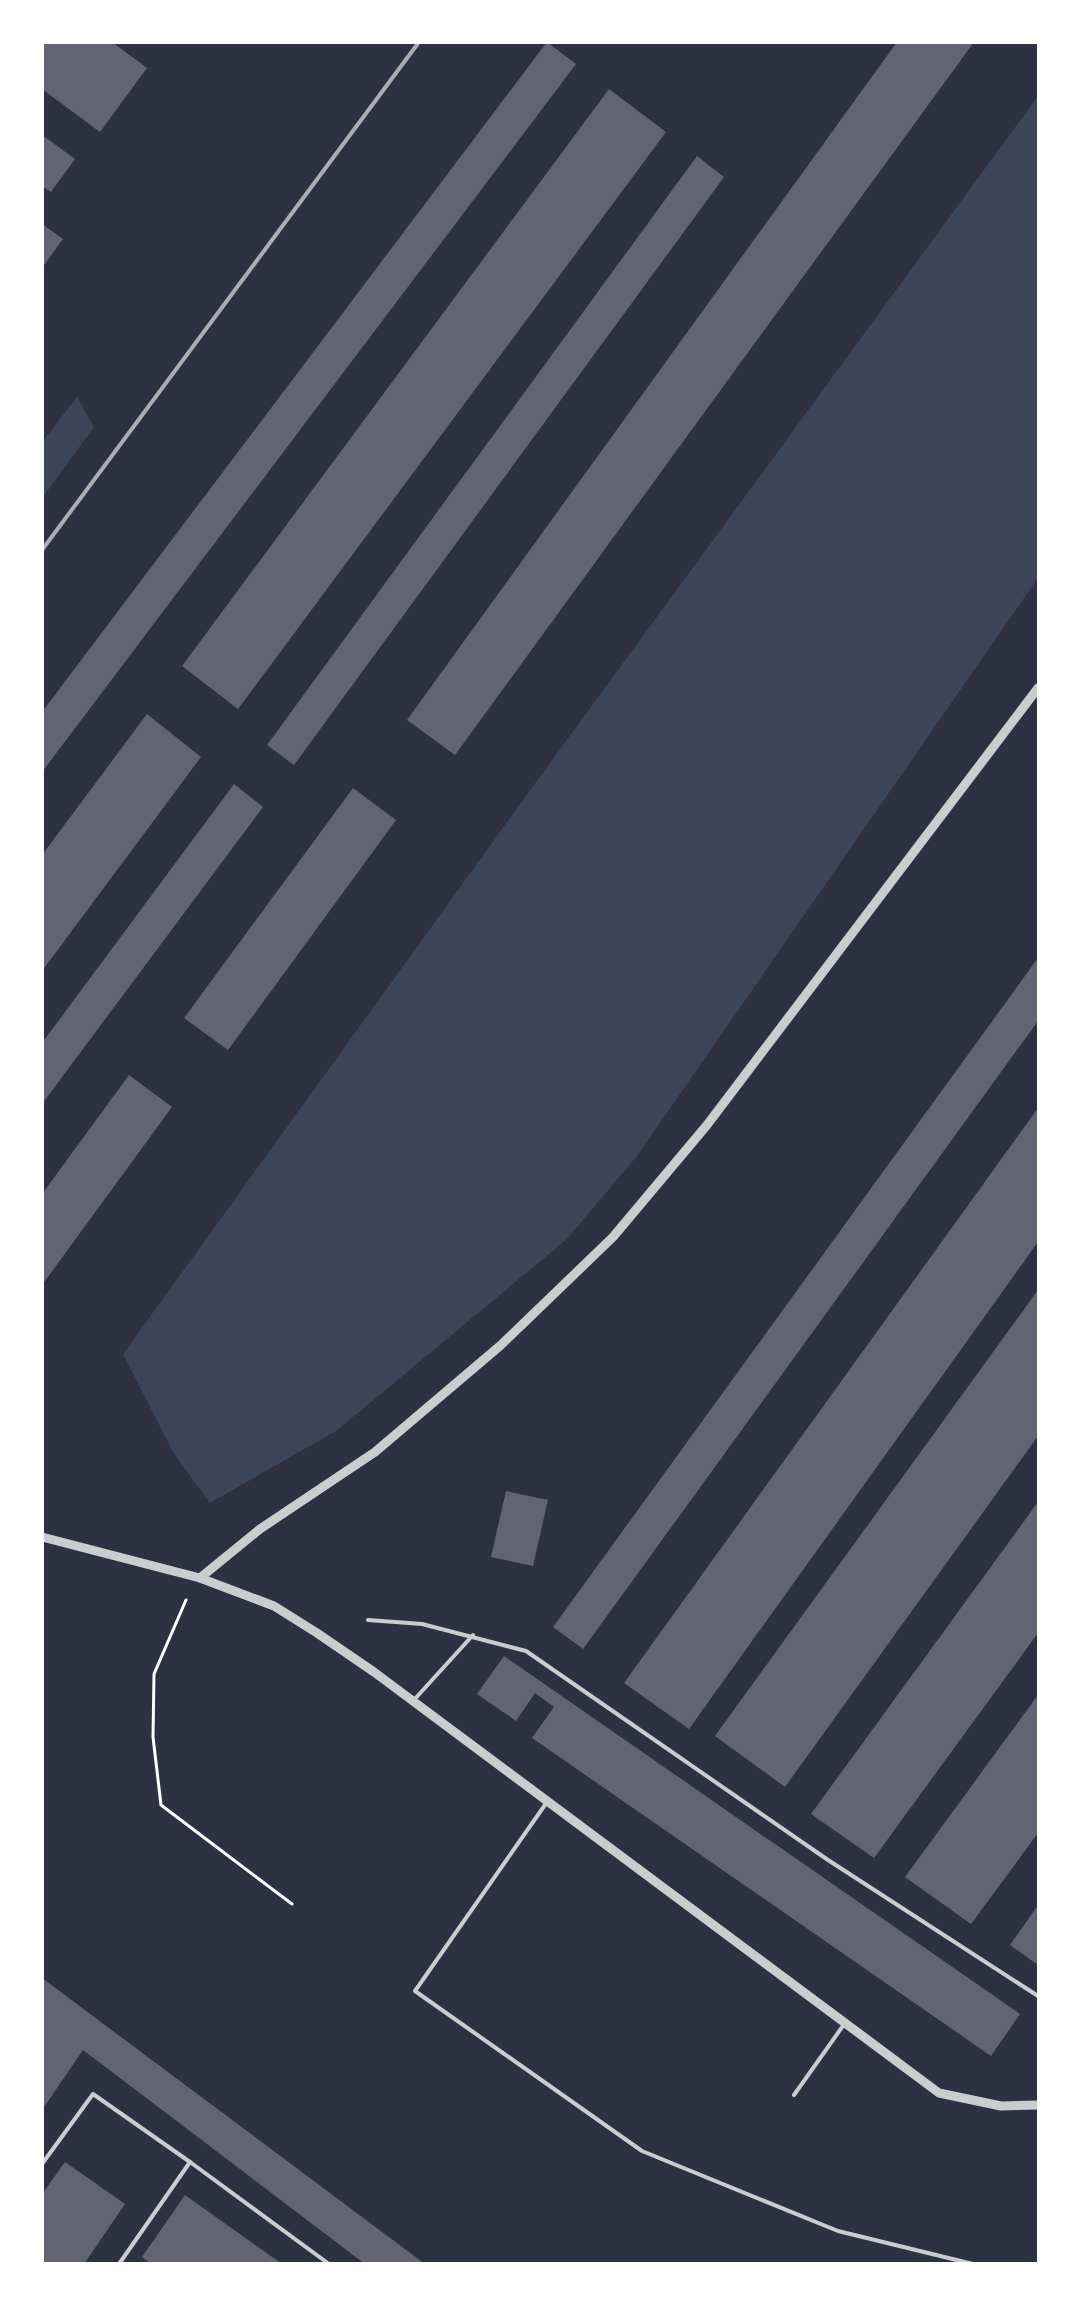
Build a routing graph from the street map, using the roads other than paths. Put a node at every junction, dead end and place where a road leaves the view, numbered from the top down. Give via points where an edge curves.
1 (1038, 688) edge
2 (42, 1537) edge
3 (200, 1578) junction
4 (368, 1620) dead end
5 (473, 1635) junction
6 (413, 1702) junction
7 (548, 1802) junction
8 (1038, 1996) edge
9 (845, 2023) junction
10 (794, 2095) dead end
11 (1038, 2105) edge
12 (190, 2162) junction
13 (42, 2164) edge
14 (118, 2264) edge
15 (329, 2264) edge
16 (973, 2264) edge

1 - 3 street via 707,1125 613,1237 501,1345 375,1452 260,1530
2 - 3 street
3 - 6 street via 274,1606
4 - 5 lane via 422,1624
5 - 6 lane
5 - 8 lane via 526,1651 828,1860
6 - 7 street
7 - 9 street
7 - 16 lane via 415,1991 642,2151 838,2231
9 - 10 lane
9 - 11 street via 939,2093 1002,2106
12 - 13 lane via 92,2094
12 - 14 lane
12 - 15 lane

